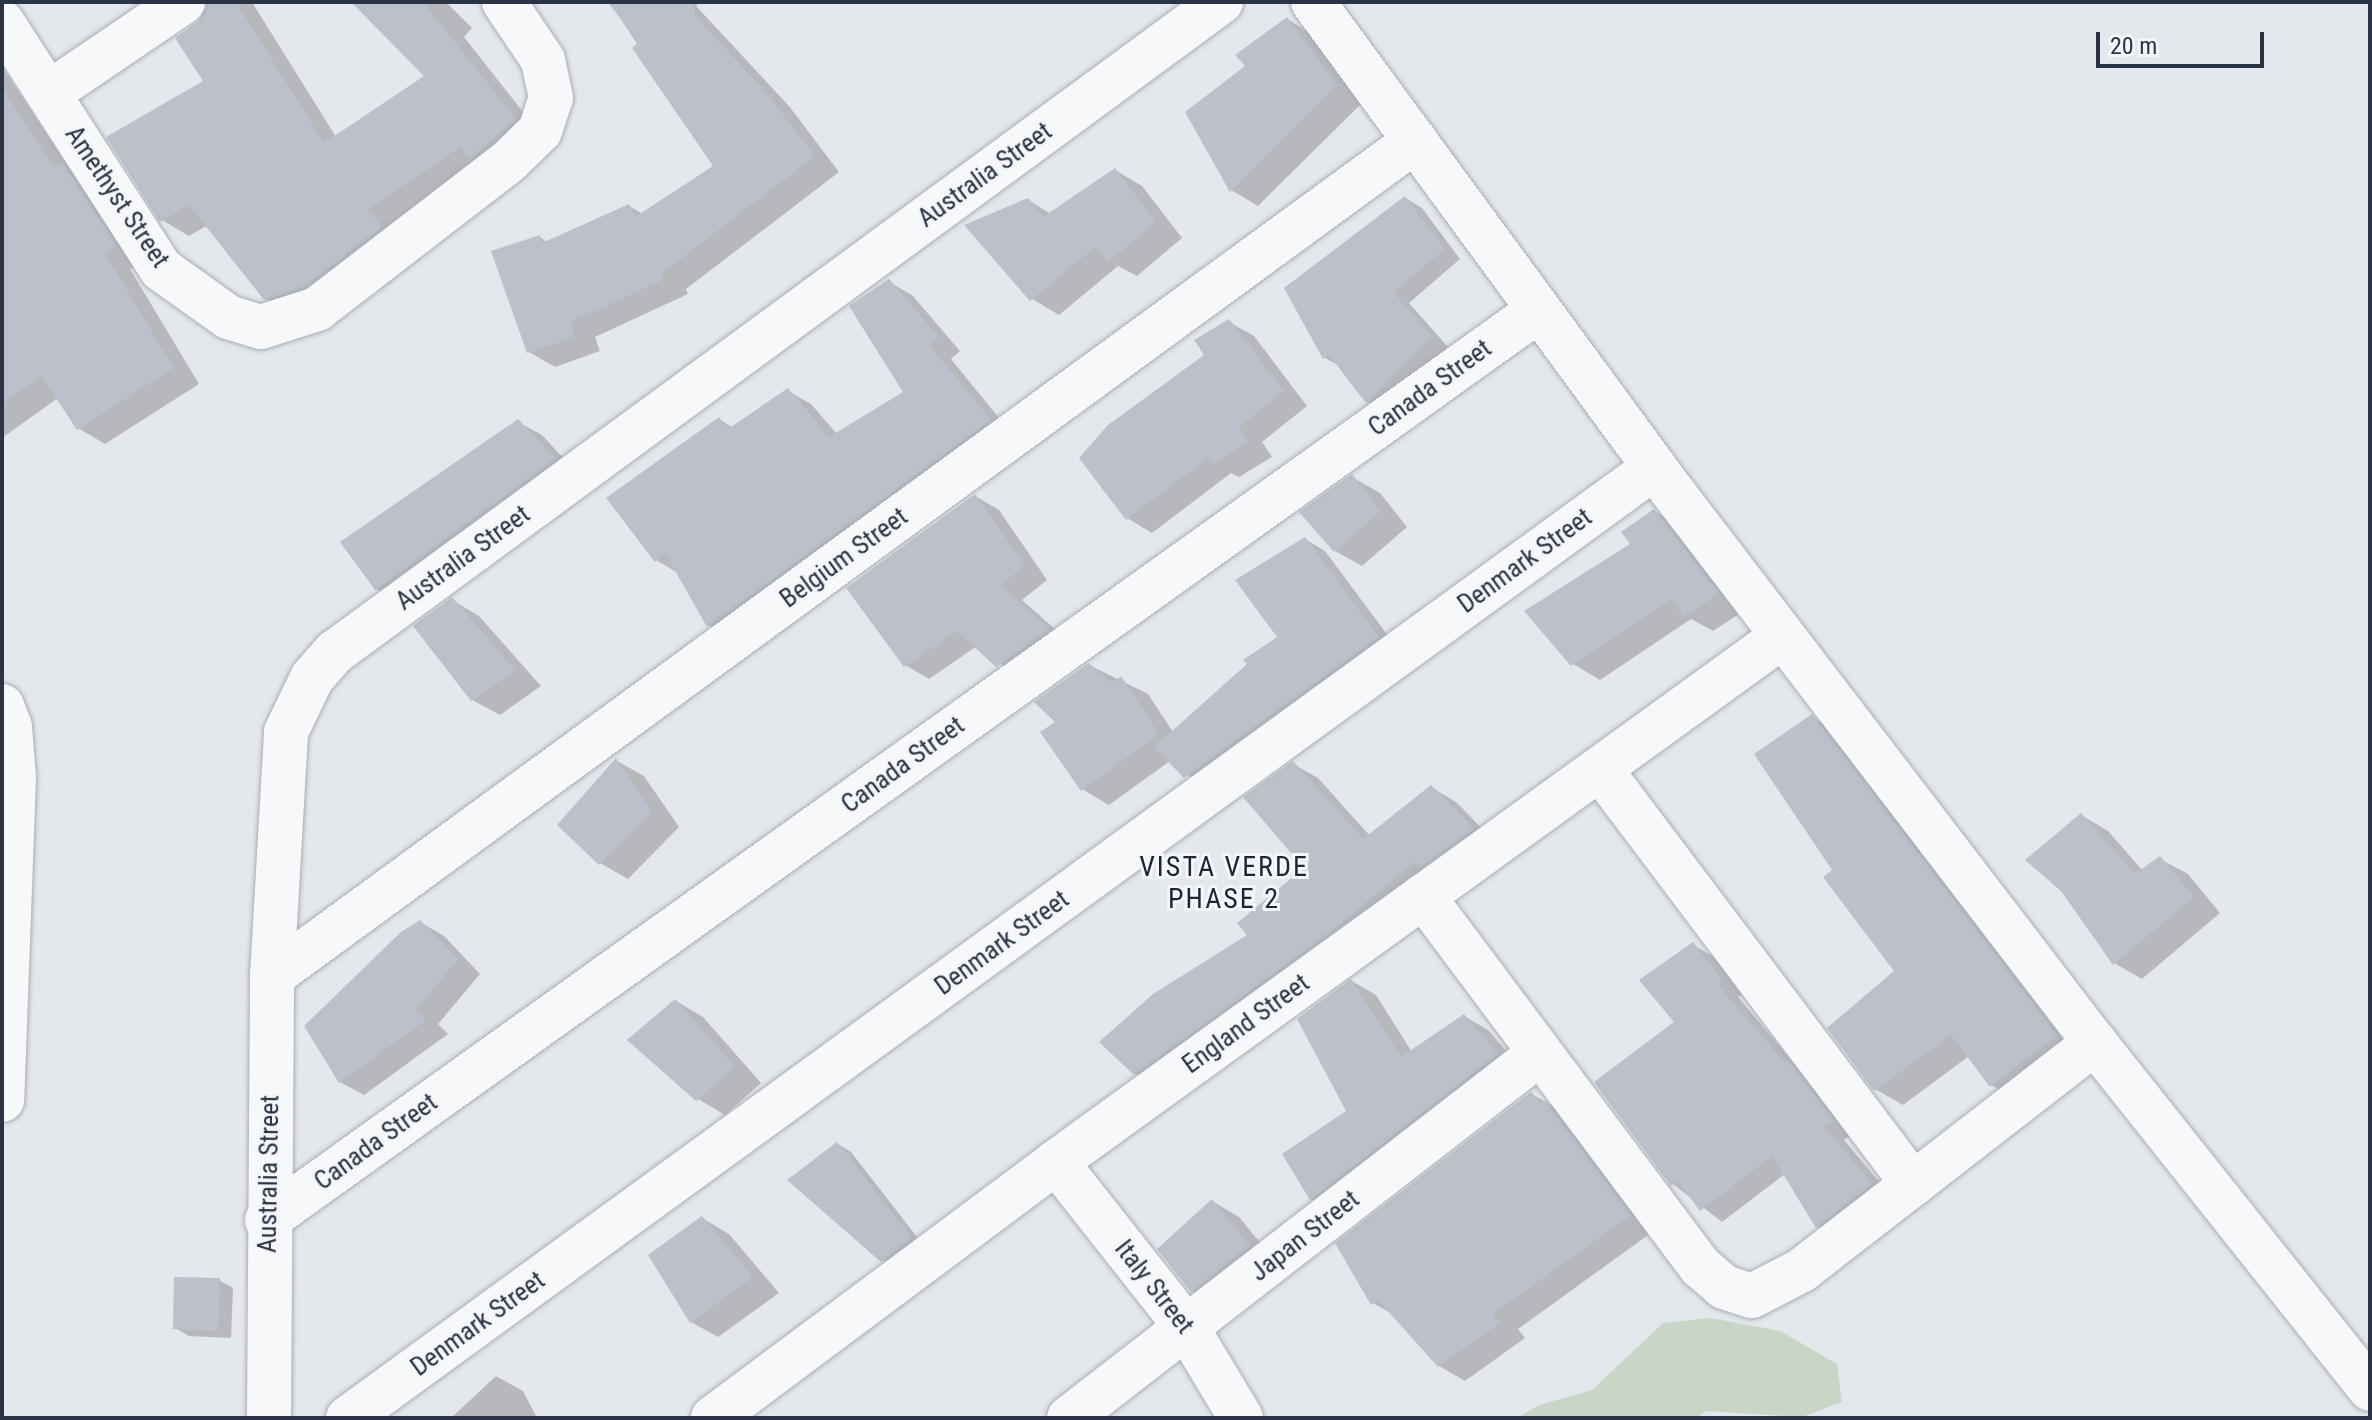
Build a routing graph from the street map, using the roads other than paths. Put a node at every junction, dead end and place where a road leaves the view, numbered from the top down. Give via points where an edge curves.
1 (183, 2) edge
2 (504, 2) edge
3 (1221, 2) edge
4 (1313, 2) edge
5 (2, 22) edge
6 (49, 93) junction
7 (1415, 141) junction
8 (1539, 310) junction
9 (1655, 467) junction
10 (1783, 636) junction
11 (2, 706) edge
12 (1600, 769) junction
13 (1423, 896) junction
14 (272, 976) junction
15 (2095, 1043) junction
16 (1539, 1054) junction
17 (2, 1100) edge
18 (1056, 1162) junction
19 (1913, 1184) junction
20 (267, 1220) junction
21 (1187, 1328) junction
22 (2370, 1389) edge
23 (269, 1418) edge
24 (348, 1418) edge
25 (713, 1418) edge
26 (1069, 1418) edge
27 (1241, 1418) edge

1 - 6 street
2 - 6 street, Amethyst Street via 543,60 551,98 540,131 509,161 317,309 261,327 228,317 161,269
3 - 14 street, Australia Street via 335,652 296,703 286,732
4 - 7 street
5 - 6 street, Amethyst Street
7 - 8 street
7 - 14 street, Belgium Street
8 - 9 street
8 - 20 street, Canada Street
9 - 10 street
9 - 24 street, Denmark Street
10 - 12 street, England Street
10 - 15 street
11 - 17 street via 10,727 14,778
12 - 13 street, England Street
12 - 19 street
13 - 16 street
13 - 18 street, England Street
14 - 20 street, Australia Street
15 - 19 street
15 - 22 street
16 - 19 street via 1669,1228 1724,1287 1752,1296 1774,1289
16 - 21 street, Japan Street
18 - 21 street, Italy Street
18 - 25 street, England Street
20 - 23 street, Australia Street
21 - 26 street, Japan Street
21 - 27 street, Italy Street

